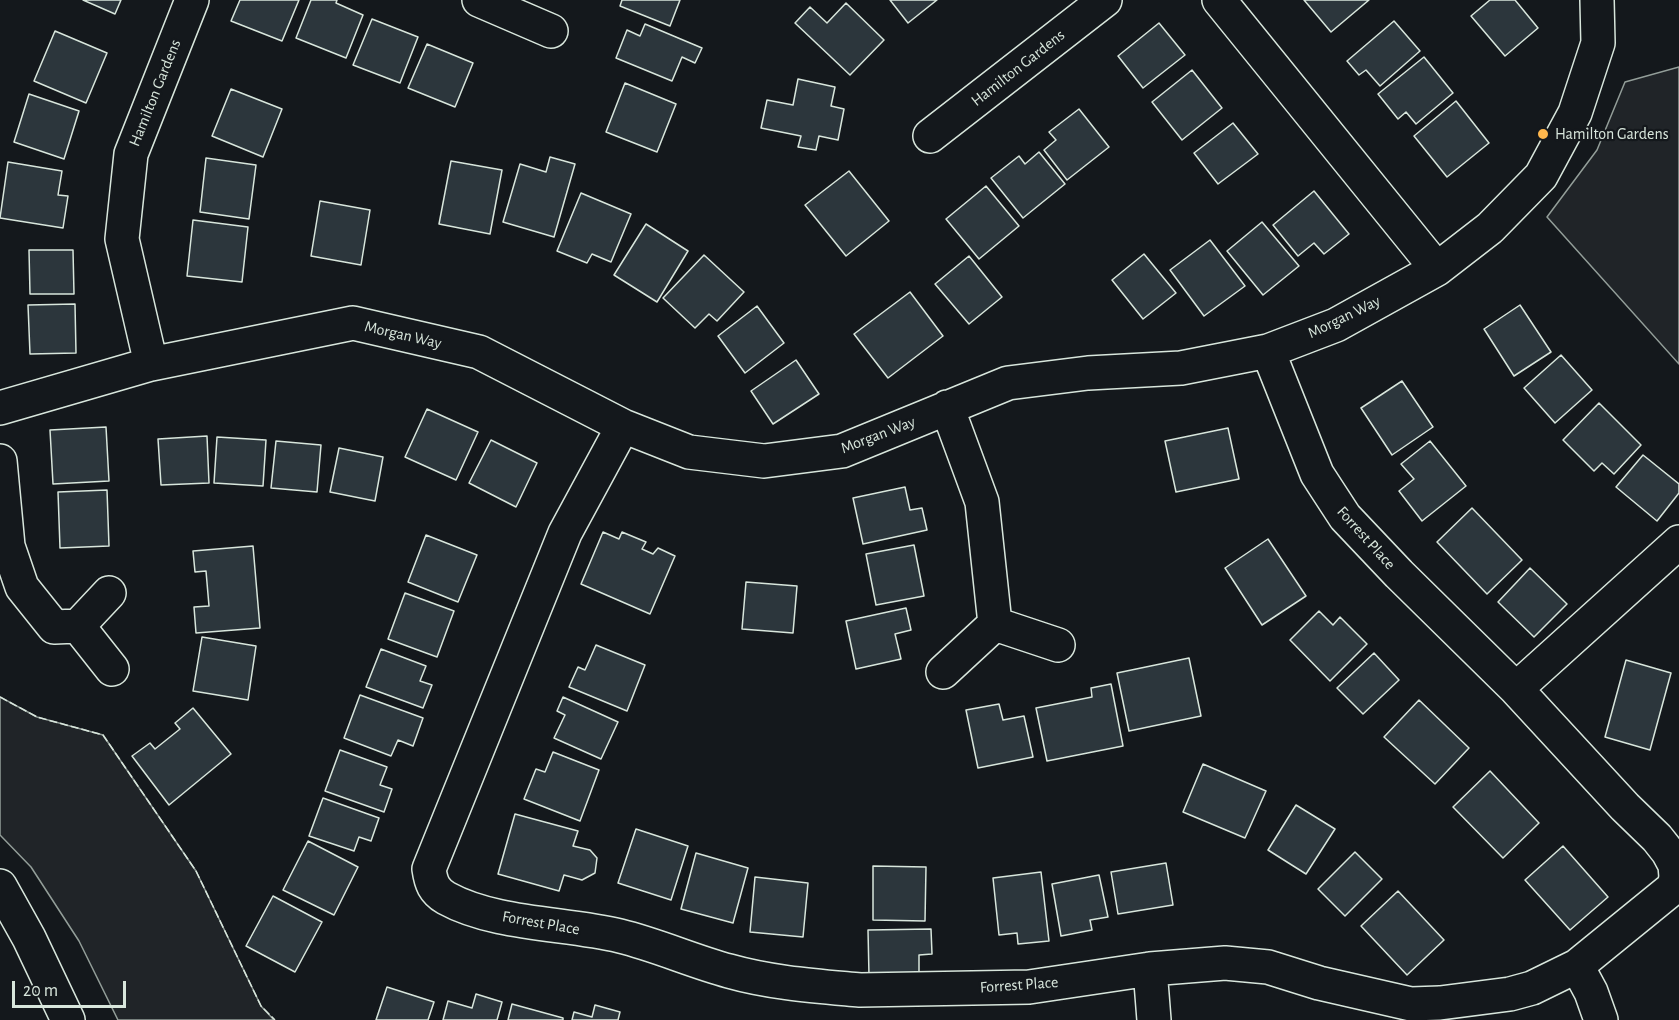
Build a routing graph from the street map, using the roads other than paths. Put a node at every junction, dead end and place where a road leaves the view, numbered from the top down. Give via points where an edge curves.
1 (192, 0) edge
2 (479, 0) edge
3 (1105, 0) edge
4 (1219, 0) edge
5 (1597, 0) edge
6 (551, 31) dead end
7 (930, 136) dead end
8 (1437, 269) junction
9 (1268, 351) junction
10 (151, 364) junction
11 (947, 407) junction
12 (0, 408) edge
13 (623, 426) junction
14 (0, 461) edge
15 (1679, 542) edge
16 (109, 593) dead end
17 (995, 624) junction
18 (78, 626) junction
19 (1058, 645) dead end
20 (112, 669) dead end
21 (943, 672) dead end
22 (1516, 690) junction
23 (0, 886) edge
24 (1577, 966) junction
25 (1150, 969) junction
26 (68, 1020) edge
27 (1154, 1020) edge
28 (1601, 1020) edge

1 - 10 street, Hamilton Gardens via 131,154 122,239
2 - 6 street
3 - 7 street, Hamilton Gardens
4 - 8 street
5 - 8 street, Morgan Way via 1598,43 1575,113 1541,176 1490,228
8 - 9 street, Morgan Way via 1336,324
9 - 11 street, Morgan Way via 1181,368 1088,373 1008,383
9 - 22 street, Forrest Place via 1317,474 1345,517
10 - 12 street, Morgan Way
10 - 13 street, Morgan Way via 353,323 480,352
11 - 13 street, Morgan Way via 842,451 764,461 689,453
11 - 17 street via 982,502
13 - 25 street, Forrest Place via 565,533 429,869 432,887 444,897 492,914 620,936 729,971 785,983 860,990 1029,987
14 - 18 street via 8,546 22,587 54,627
15 - 22 street
16 - 18 street
17 - 19 street
17 - 21 street
18 - 20 street
22 - 24 street, Forrest Place via 1657,838 1675,865 1674,887
23 - 26 street
24 - 25 street, Forrest Place via 1510,994 1411,1004 1268,967 1225,963
24 - 28 street
25 - 27 street

